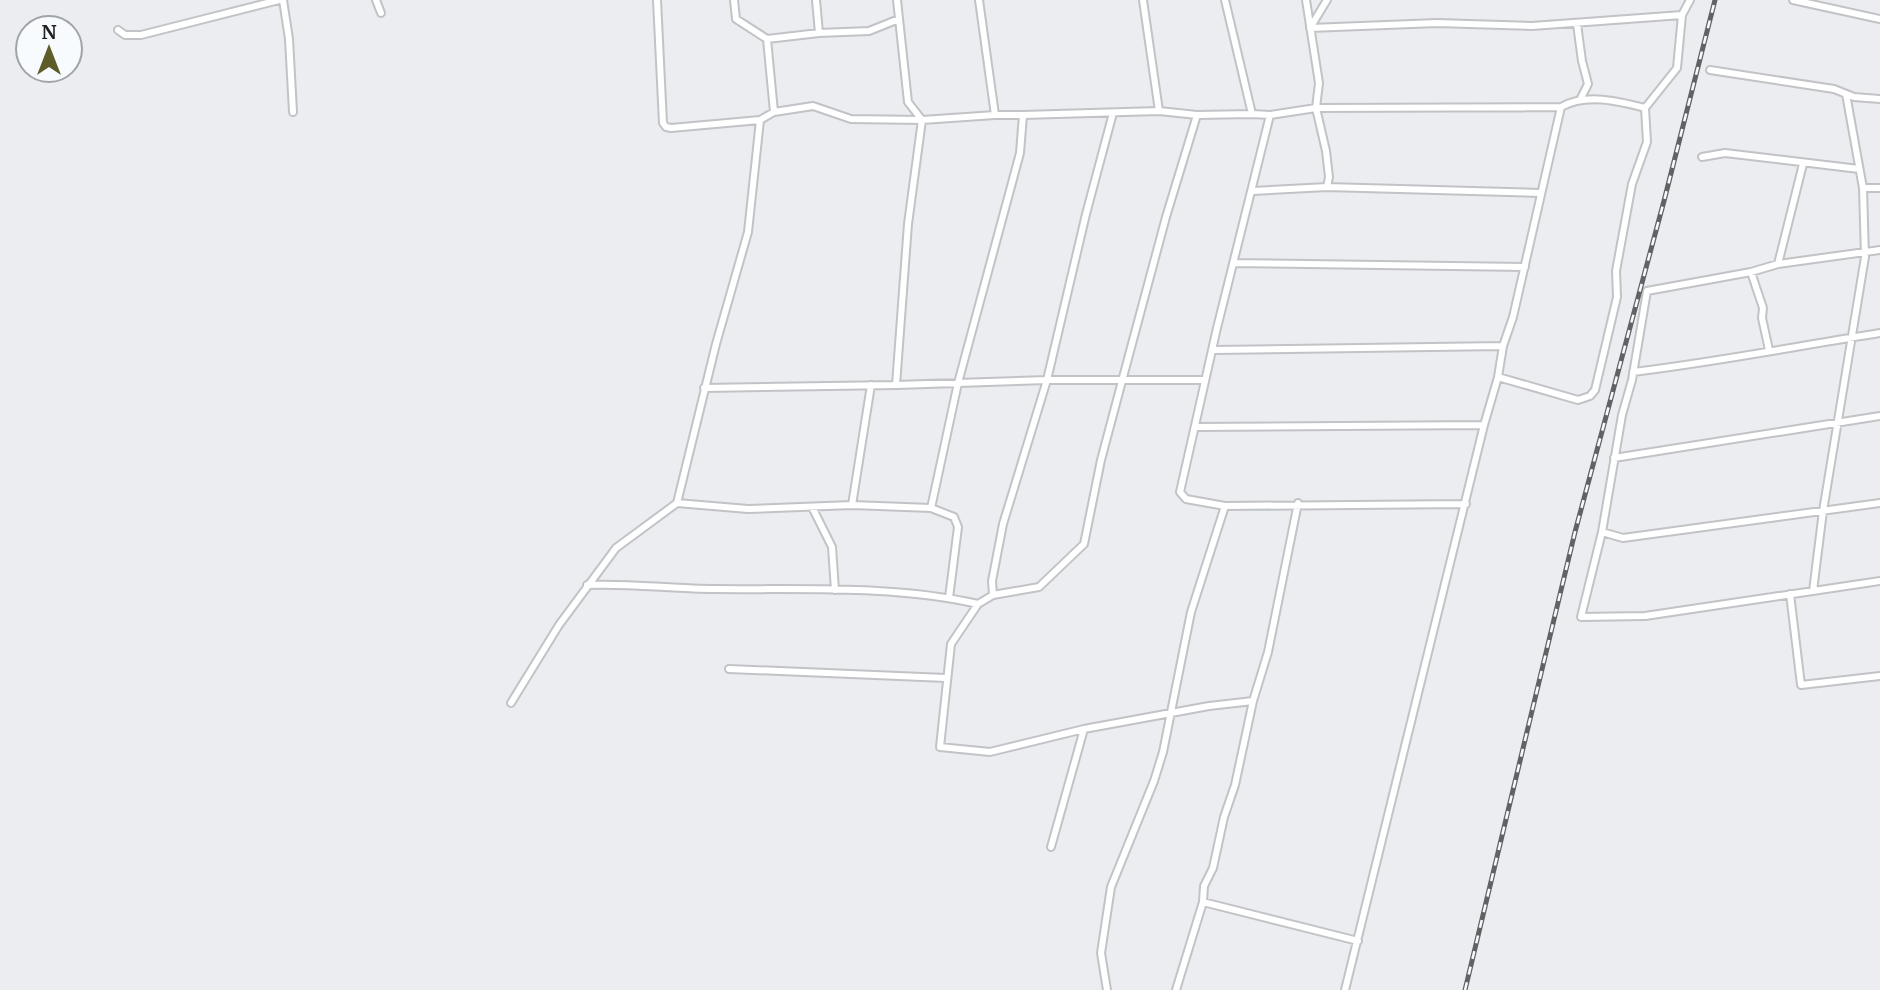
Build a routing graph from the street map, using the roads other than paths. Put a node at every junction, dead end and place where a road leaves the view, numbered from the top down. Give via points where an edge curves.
1 (281, 0) edge
2 (376, 0) edge
3 (657, 0) edge
4 (734, 0) edge
5 (816, 0) edge
6 (897, 0) edge
7 (979, 0) edge
8 (1143, 0) edge
9 (1225, 0) edge
10 (1306, 0) edge
11 (1326, 0) edge
12 (1690, 0) edge
13 (1793, 0) edge
14 (381, 13) dead end
15 (1682, 15) junction
16 (900, 19) junction
17 (1880, 19) edge
18 (1577, 24) junction
19 (1310, 28) junction
20 (118, 30) dead end
21 (819, 33) junction
22 (767, 39) junction
23 (1710, 70) dead end
24 (1850, 96) junction
25 (1880, 99) edge
26 (1580, 100) junction
27 (1561, 107) junction
28 (1316, 108) junction
29 (1645, 108) junction
30 (1159, 111) junction
31 (293, 112) dead end
32 (774, 112) junction
33 (1113, 113) junction
34 (1252, 114) junction
35 (995, 115) junction
36 (1023, 115) junction
37 (1270, 115) junction
38 (1197, 116) junction
39 (760, 121) junction
40 (922, 121) junction
41 (1702, 157) dead end
42 (1803, 164) junction
43 (1859, 169) junction
44 (1327, 187) junction
45 (1880, 187) edge
46 (1863, 188) junction
47 (1252, 191) junction
48 (1540, 193) junction
49 (1880, 250) edge
50 (1865, 253) junction
51 (1234, 263) junction
52 (1778, 264) junction
53 (1525, 267) junction
54 (1751, 272) junction
55 (1880, 334) edge
56 (1851, 338) junction
57 (1503, 346) junction
58 (1213, 350) junction
59 (1769, 350) junction
60 (1633, 372) junction
61 (1498, 377) junction
62 (1047, 380) junction
63 (1205, 380) junction
64 (1122, 381) junction
65 (958, 383) junction
66 (871, 385) junction
67 (896, 385) junction
68 (705, 388) junction
69 (1880, 416) edge
70 (1837, 422) junction
71 (1484, 425) junction
72 (1195, 427) junction
73 (1614, 458) junction
74 (677, 503) junction
75 (1298, 503) junction
76 (1880, 503) edge
77 (852, 505) junction
78 (1465, 505) junction
79 (1225, 506) junction
80 (812, 507) junction
81 (931, 508) junction
82 (1822, 511) junction
83 (1602, 531) junction
84 (1880, 581) edge
85 (587, 585) junction
86 (835, 590) junction
87 (1813, 592) junction
88 (1790, 594) junction
89 (993, 595) junction
90 (949, 598) junction
91 (978, 604) junction
92 (729, 669) dead end
93 (1880, 676) edge
94 (946, 678) junction
95 (1253, 701) junction
96 (511, 703) dead end
97 (1170, 715) junction
98 (1084, 729) junction
99 (1051, 846) dead end
100 (1203, 902) junction
101 (1357, 941) junction
102 (1107, 990) edge
103 (1176, 990) edge
104 (1345, 990) edge

1 - 20 street via 141,34 125,35
1 - 31 street via 289,39
2 - 14 street
3 - 39 street via 666,127
4 - 22 street via 736,19
5 - 21 street
6 - 16 street
7 - 35 street
8 - 30 street
9 - 34 street
10 - 19 street
11 - 19 street
12 - 15 street
13 - 17 street
15 - 18 street
15 - 29 street via 1677,68
16 - 21 street via 869,31
16 - 40 street via 908,102
18 - 19 street
18 - 26 street via 1588,84
19 - 28 street via 1319,83
21 - 22 street
22 - 32 street
23 - 24 street via 1834,89
24 - 25 street
24 - 43 street
26 - 27 street
26 - 29 street via 1616,100
27 - 28 street
27 - 48 street
28 - 37 street
28 - 44 street via 1326,151
29 - 61 street via 1647,142 1632,184 1616,271 1617,297 1595,390 1578,400
30 - 33 street
30 - 38 street
32 - 39 street
32 - 40 street via 813,106 851,118
33 - 36 street
33 - 62 street
34 - 37 street
34 - 38 street
35 - 36 street
35 - 40 street
36 - 65 street via 1020,153
37 - 47 street
38 - 64 street
39 - 68 street via 748,232
40 - 67 street via 908,224
41 - 42 street via 1725,153
42 - 43 street
42 - 52 street
43 - 46 street
44 - 47 street
44 - 48 street
45 - 46 street
46 - 50 street
47 - 51 street
48 - 53 street
49 - 50 street
50 - 52 street
50 - 56 street
51 - 53 street
51 - 58 street
52 - 54 street
53 - 57 street
54 - 59 street via 1763,308
54 - 60 street via 1647,291
55 - 56 street
56 - 59 street
56 - 70 street
57 - 58 street
57 - 61 street
58 - 63 street
59 - 60 street
60 - 73 street
61 - 71 street
62 - 64 street
62 - 65 street
62 - 89 street via 1003,524
63 - 64 street
63 - 72 street
64 - 89 street via 1084,544 1039,587
65 - 67 street
65 - 81 street
66 - 67 street
66 - 68 street
66 - 77 street
68 - 74 street
69 - 70 street
70 - 73 street
70 - 82 street
71 - 72 street
71 - 78 street
72 - 79 street via 1181,496
73 - 83 street
74 - 80 street via 748,509
74 - 85 street via 617,548
75 - 78 street
75 - 79 street
75 - 95 street via 1268,652
76 - 82 street
77 - 80 street
77 - 81 street
78 - 101 street
79 - 97 street via 1191,612
80 - 86 street via 832,547
81 - 90 street via 954,517 958,527
82 - 83 street via 1623,538
82 - 87 street
83 - 88 street via 1581,617 1645,616
84 - 87 street
85 - 86 street
85 - 96 street
86 - 90 street
87 - 88 street
88 - 93 street via 1801,685
89 - 91 street
90 - 91 street
91 - 94 street via 951,644
92 - 94 street
94 - 98 street via 940,747 990,752
95 - 97 street
95 - 100 street
97 - 98 street
97 - 102 street via 1154,781 1111,887 1101,953
98 - 99 street
100 - 101 street
100 - 103 street
101 - 104 street

